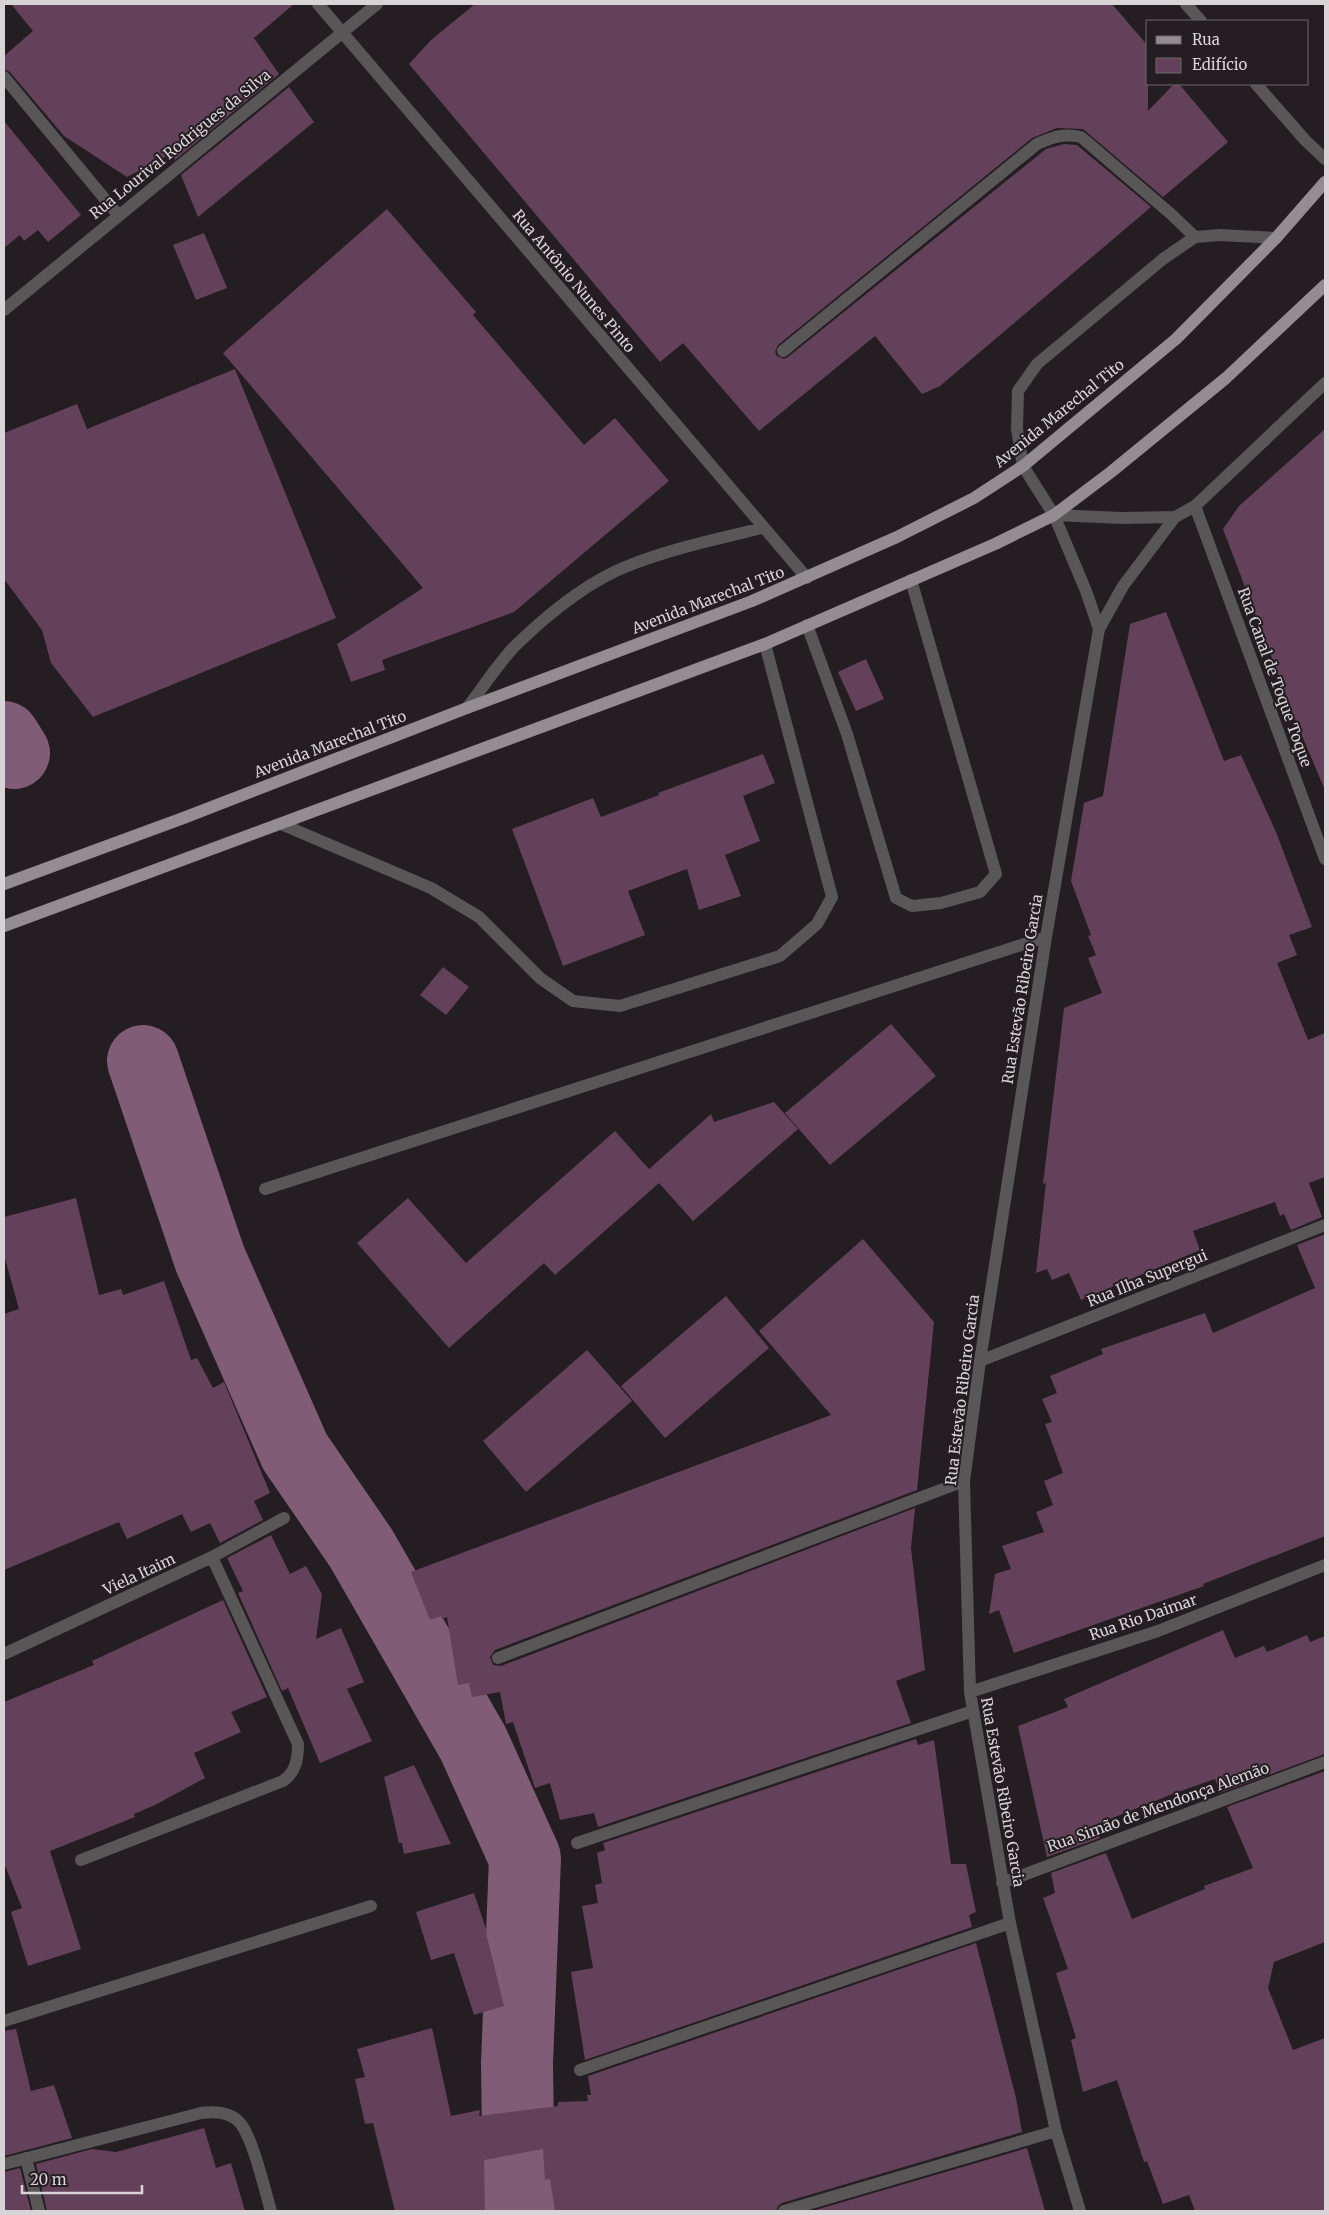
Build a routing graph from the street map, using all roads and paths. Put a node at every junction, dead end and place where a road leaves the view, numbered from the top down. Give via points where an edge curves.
1 (318, 4) edge
2 (377, 4) edge
3 (1186, 4) edge
4 (1200, 20) edge
5 (341, 32) junction
6 (4, 76) edge
7 (1257, 85) edge
8 (1325, 159) edge
9 (1325, 182) edge
10 (119, 216) junction
11 (1195, 238) junction
12 (1276, 238) junction
13 (1325, 285) edge
14 (4, 310) edge
15 (783, 352) dead end
16 (1325, 383) edge
17 (1023, 466) junction
18 (1195, 506) junction
19 (1054, 515) junction
20 (1175, 517) junction
21 (762, 528) junction
22 (807, 578) junction
23 (911, 580) junction
24 (807, 625) junction
25 (1099, 629) junction
26 (765, 644) junction
27 (467, 708) junction
28 (281, 824) junction
29 (1325, 859) edge
30 (4, 884) edge
31 (4, 926) edge
32 (1046, 937) junction
33 (265, 1189) dead end
34 (1325, 1225) edge
35 (980, 1361) junction
36 (964, 1481) junction
37 (284, 1518) dead end
38 (212, 1557) junction
39 (1325, 1566) edge
40 (4, 1654) edge
41 (498, 1658) dead end
42 (970, 1692) junction
43 (973, 1711) junction
44 (1325, 1762) edge
45 (577, 1843) dead end
46 (81, 1860) dead end
47 (1002, 1883) junction
48 (371, 1906) dead end
49 (1010, 1923) junction
50 (4, 2022) edge
51 (580, 2070) dead end
52 (1056, 2131) junction
53 (26, 2158) junction
54 (4, 2164) edge
55 (38, 2211) edge
56 (271, 2211) edge
57 (784, 2211) edge
58 (1080, 2211) edge

1 - 5 street, Rua Antônio Nunes Pinto
2 - 5 street, Rua Lourival Rodrigues da Silva
3 - 4 street
5 - 10 street, Rua Lourival Rodrigues da Silva
5 - 21 street, Rua Antônio Nunes Pinto
6 - 10 street
7 - 8 street
9 - 12 main road, Avenida Marechal Tito
10 - 14 street, Rua Lourival Rodrigues da Silva
11 - 12 street via 1220,235
11 - 15 street via 1080,137 1056,136 1038,144
11 - 17 street via 1164,259 1036,364 1018,390 1017,429
12 - 17 main road, Avenida Marechal Tito via 1176,339
13 - 19 main road via 1226,378
16 - 18 street
17 - 19 street, Rua Estevão Ribeiro Garcia
17 - 22 main road, Avenida Marechal Tito via 974,498
18 - 20 street
18 - 29 street, Rua Canal de Toque Toque
19 - 20 street
19 - 23 main road
19 - 25 street, Rua Estevão Ribeiro Garcia
20 - 25 street, Rua Estevão Ribeiro Garcia via 1123,586
21 - 22 street, Rua Antônio Nunes Pinto
21 - 27 street via 662,555 602,578 562,605 515,646
22 - 27 main road, Avenida Marechal Tito via 686,627
23 - 24 main road
23 - 24 street via 996,874 980,892 941,903 912,906 896,898 847,734
24 - 26 main road
25 - 32 street, Rua Estevão Ribeiro Garcia
26 - 28 main road
26 - 28 street via 832,897 817,924 780,956 620,1006 573,1001 540,978 479,917 431,888
27 - 30 main road, Avenida Marechal Tito
28 - 31 main road
32 - 33 street
32 - 35 street, Rua Estevão Ribeiro Garcia
34 - 35 street, Rua Ilha Supergui
35 - 36 street, Rua Estevão Ribeiro Garcia
36 - 41 street
36 - 42 street, Rua Estevão Ribeiro Garcia
37 - 38 street, Viela Itaim
38 - 40 street, Viela Itaim
38 - 46 street via 298,1744 295,1767 283,1781
39 - 42 street, Rua Rio Daimar via 1158,1631
42 - 43 street, Rua Estevão Ribeiro Garcia
43 - 45 street
43 - 47 street, Rua Estevão Ribeiro Garcia
44 - 47 street, Rua Simão de Mendonça Alemão
47 - 49 street, Rua Estevão Ribeiro Garcia
48 - 50 street
49 - 51 street
49 - 52 street, Rua Estevão Ribeiro Garcia
52 - 57 street
52 - 58 street, Rua Estevão Ribeiro Garcia
53 - 54 street
53 - 55 street
53 - 56 street via 214,2111 240,2123

